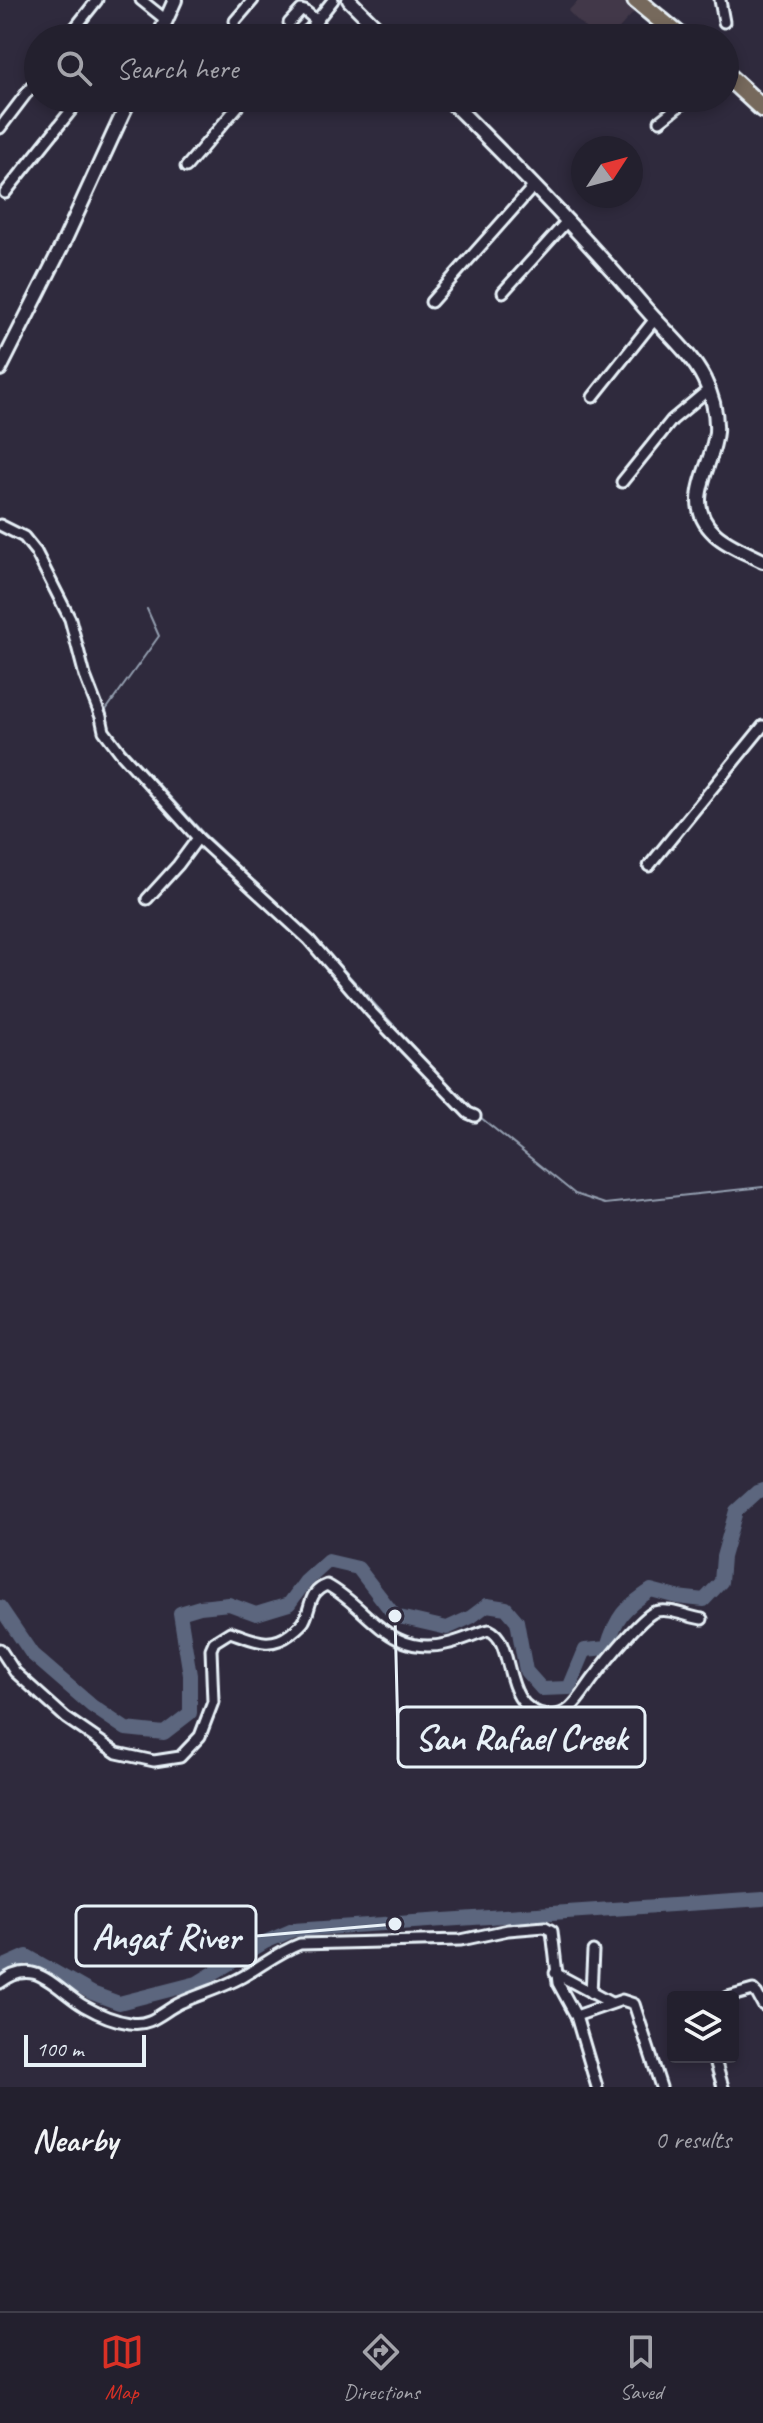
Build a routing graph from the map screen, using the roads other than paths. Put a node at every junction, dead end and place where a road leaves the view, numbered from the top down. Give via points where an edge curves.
1 (97, 0) edge
2 (141, 0) edge
3 (175, 0) edge
4 (253, 0) edge
5 (333, 0) edge
6 (349, 0) edge
7 (636, 0) edge
8 (720, 0) edge
9 (166, 20) junction
10 (235, 21) dead end
11 (317, 21) junction
12 (724, 22) dead end
13 (289, 23) dead end
14 (78, 24) edge
15 (164, 24) edge
16 (314, 24) edge
17 (373, 24) edge
18 (665, 24) edge
19 (739, 87) edge
20 (24, 96) edge
21 (763, 109) edge
22 (70, 112) edge
23 (124, 112) edge
24 (233, 112) edge
25 (461, 112) edge
26 (671, 112) edge
27 (660, 121) dead end
28 (0, 128) edge
29 (186, 167) dead end
30 (533, 187) junction
31 (5, 193) dead end
32 (568, 220) junction
33 (503, 292) dead end
34 (431, 302) dead end
35 (655, 319) junction
36 (1, 364) edge
37 (708, 390) junction
38 (593, 397) dead end
39 (622, 482) dead end
40 (0, 525) edge
41 (763, 561) edge
42 (763, 726) edge
43 (198, 838) junction
44 (649, 866) dead end
45 (147, 899) dead end
46 (390, 1032) junction
47 (383, 1040) dead end
48 (475, 1116) dead end
49 (702, 1619) dead end
50 (0, 1649) edge
51 (593, 1951) dead end
52 (555, 1973) junction
53 (0, 1983) edge
54 (591, 1993) junction
55 (739, 1994) edge
56 (611, 2003) junction
57 (763, 2005) edge
58 (576, 2016) junction
59 (716, 2063) edge
60 (597, 2087) edge
61 (661, 2087) edge
62 (723, 2087) edge

1 - 14 street
2 - 9 street
3 - 9 street
4 - 10 street
5 - 11 street
6 - 17 street
7 - 18 highway
8 - 12 street
9 - 15 street
11 - 13 street via 301,10
11 - 16 street
19 - 21 highway
20 - 28 street
22 - 31 street
23 - 36 street
24 - 29 street
25 - 30 street
26 - 27 street
30 - 32 street
30 - 34 street
32 - 33 street
32 - 35 street
35 - 37 street via 700,372
35 - 38 street
37 - 39 street via 672,420
37 - 41 street via 716,432 700,483 701,511 720,538
40 - 43 street via 30,544 65,609 107,736
42 - 44 street
43 - 45 street
43 - 46 street via 309,940
46 - 47 street
46 - 48 street
49 - 50 street via 655,1612 568,1711 550,1716 517,1694 495,1633 489,1630 418,1647 378,1627 327,1585 312,1595 304,1622 275,1643 230,1632 214,1642 213,1702 200,1736 180,1757 154,1761 117,1753 66,1718 15,1672
51 - 54 street
52 - 53 street via 554,1940 545,1927 461,1940 300,1944 145,2024 87,2008 35,1973 21,1971
52 - 54 street
52 - 58 street
54 - 56 street
55 - 57 street via 753,1990
56 - 58 street
56 - 61 street via 634,2004
58 - 60 street
59 - 62 street

